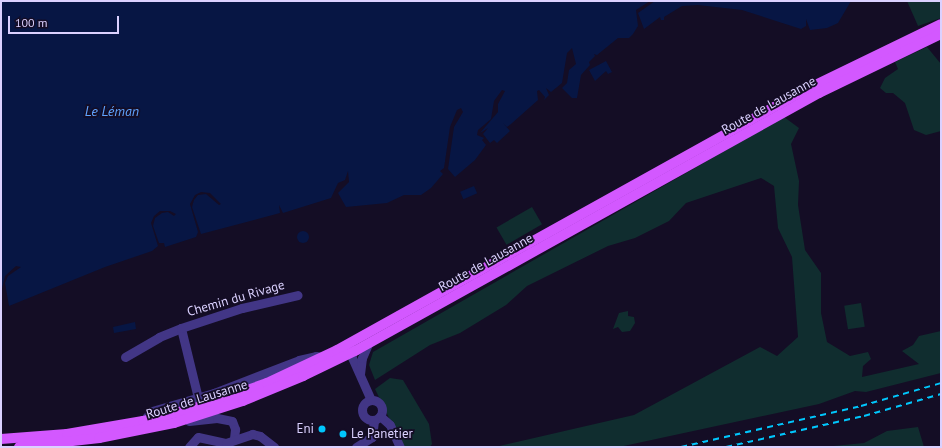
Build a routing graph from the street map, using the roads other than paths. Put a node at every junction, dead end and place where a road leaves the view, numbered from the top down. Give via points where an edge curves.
1 (941, 24) edge
2 (941, 34) edge
3 (298, 295) dead end
4 (181, 328) junction
5 (368, 344) junction
6 (348, 349) junction
7 (125, 357) dead end
8 (323, 357) junction
9 (360, 374) junction
10 (198, 398) junction
11 (371, 400) junction
12 (377, 418) junction
13 (143, 421) junction
14 (174, 423) junction
15 (1, 439) edge
16 (234, 439) junction
17 (19, 447) edge
18 (189, 447) edge
19 (274, 447) edge
20 (356, 447) edge
21 (400, 447) edge

1 - 6 main road, Route de Lausanne via 796,94
2 - 5 main road, Route de Lausanne via 819,93
3 - 4 street, Chemin du Rivage via 242,308
4 - 7 street, Chemin du Rivage via 159,337
4 - 10 street, Chemin du Rivage
5 - 6 main road, Route de Lausanne
5 - 9 street via 362,358
6 - 8 main road, Route de Lausanne
6 - 9 street
6 - 14 main road, Route de Lausanne via 269,391
8 - 10 street, Route de Lausanne via 299,360
8 - 13 main road, Route de Lausanne via 234,396
9 - 11 street
10 - 13 street, Route de Lausanne via 152,411
11 - 12 street via 380,403 382,410
11 - 12 street via 364,403 361,411 367,419
12 - 20 street via 372,437
12 - 21 street via 390,425
13 - 15 main road, Route de Lausanne via 67,434
14 - 16 street via 217,418 232,421 235,429
14 - 17 main road, Route de Lausanne via 99,438
16 - 18 street via 226,443 201,436 193,439
16 - 19 street via 256,435

